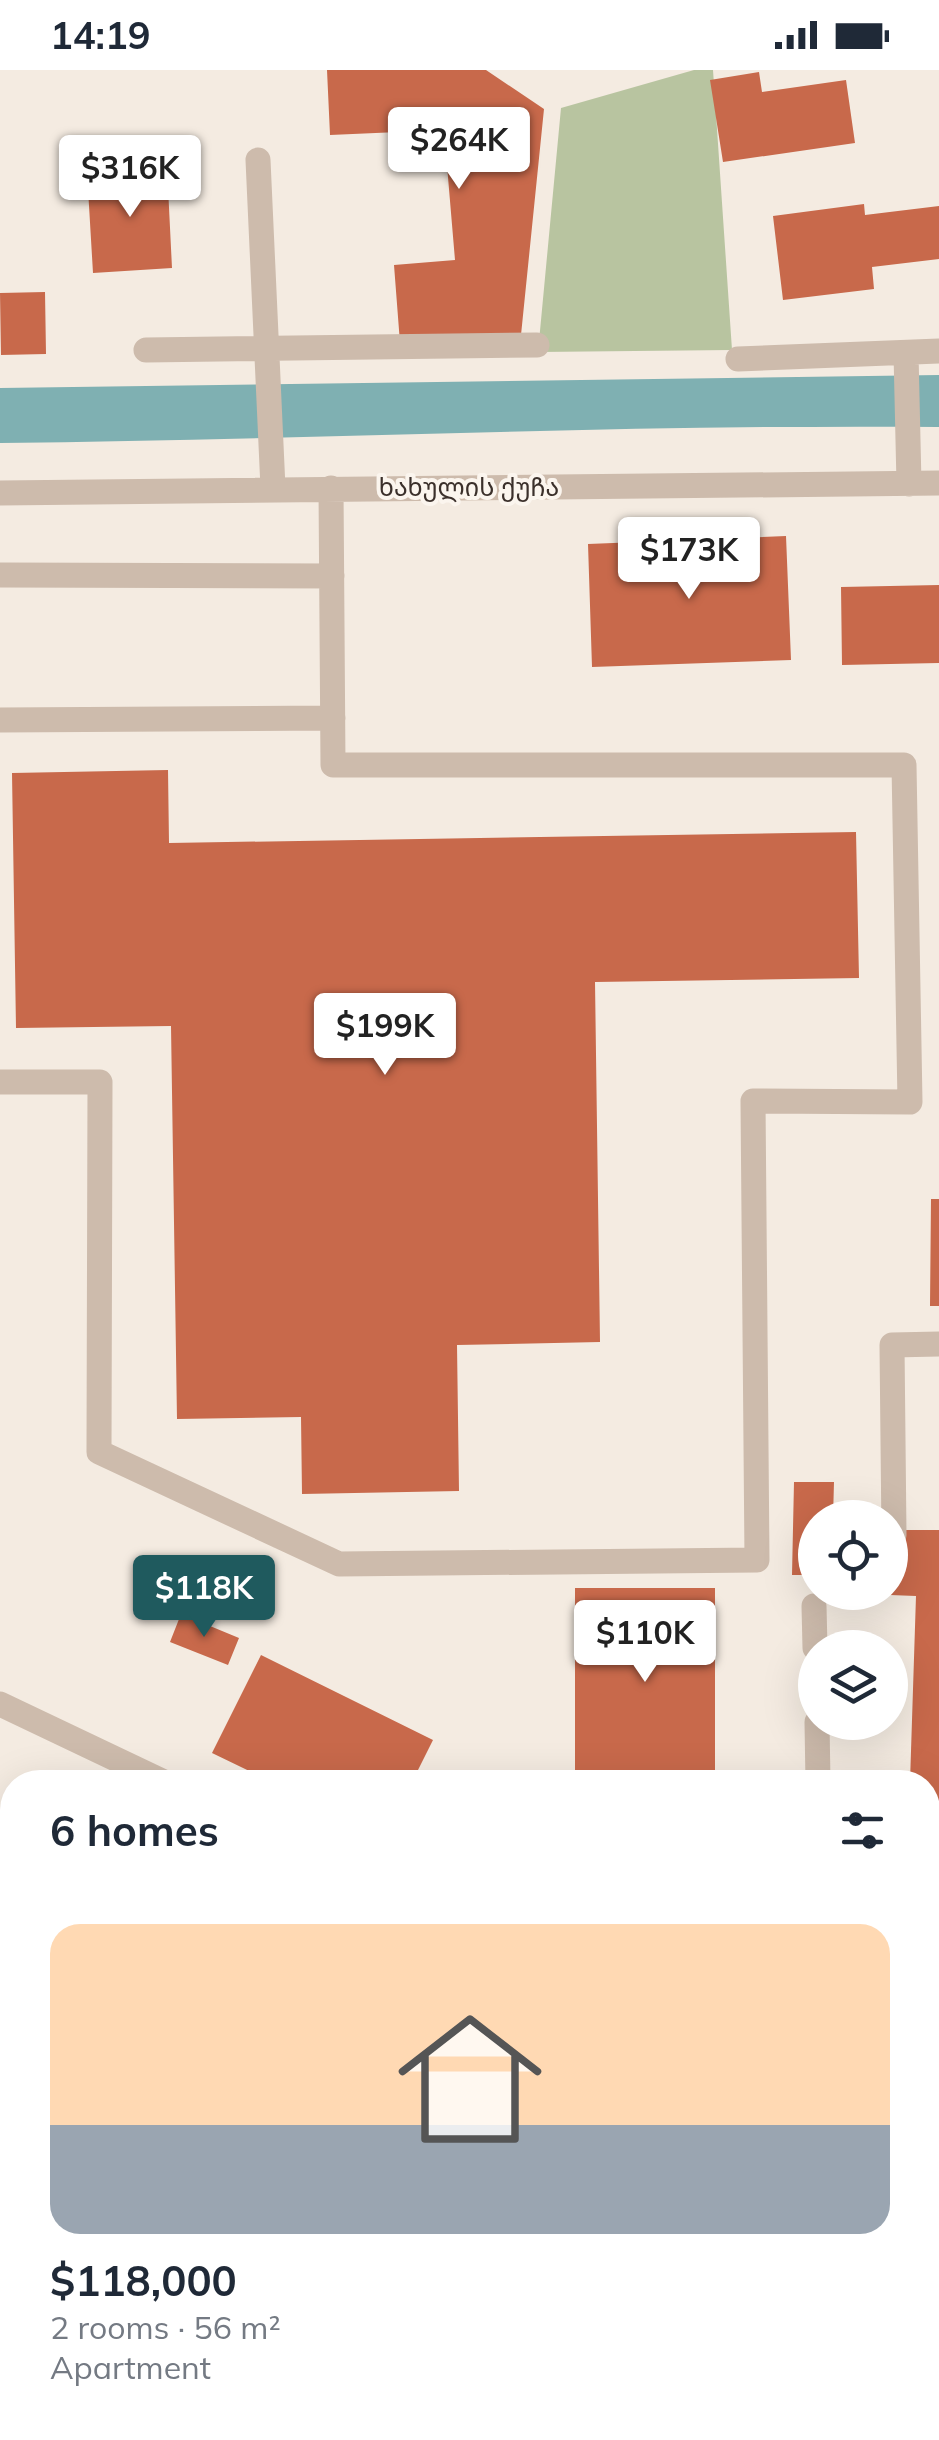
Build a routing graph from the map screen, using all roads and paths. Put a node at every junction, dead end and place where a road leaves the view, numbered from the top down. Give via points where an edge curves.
1 (258, 160) dead end
2 (537, 344) dead end
3 (146, 350) dead end
4 (939, 352) edge
5 (266, 358) junction
6 (738, 359) dead end
7 (906, 360) junction
8 (939, 483) edge
9 (909, 484) junction
10 (273, 488) junction
11 (331, 488) junction
12 (0, 493) edge
13 (0, 575) edge
14 (332, 576) junction
15 (333, 718) junction
16 (0, 720) edge
17 (0, 1082) edge
18 (939, 1344) edge
19 (894, 1500) edge
20 (0, 1704) edge
21 (817, 1740) edge
22 (139, 1770) edge
23 (818, 1770) edge

1 - 5 street
2 - 5 street
3 - 5 street
4 - 7 street
5 - 10 street
6 - 7 street
7 - 9 street
8 - 9 street, ხახულის ქუჩა
9 - 11 street, ხახულის ქუჩა
10 - 11 street, ხახულის ქუჩა
10 - 12 street, ხახულის ქუჩა
11 - 14 street
13 - 14 street
14 - 15 street
15 - 16 street
15 - 17 street via 333,766 904,765 910,1102 753,1101 756,1560 339,1564 99,1452 100,1082
18 - 19 street via 892,1345
20 - 22 street
21 - 23 street

